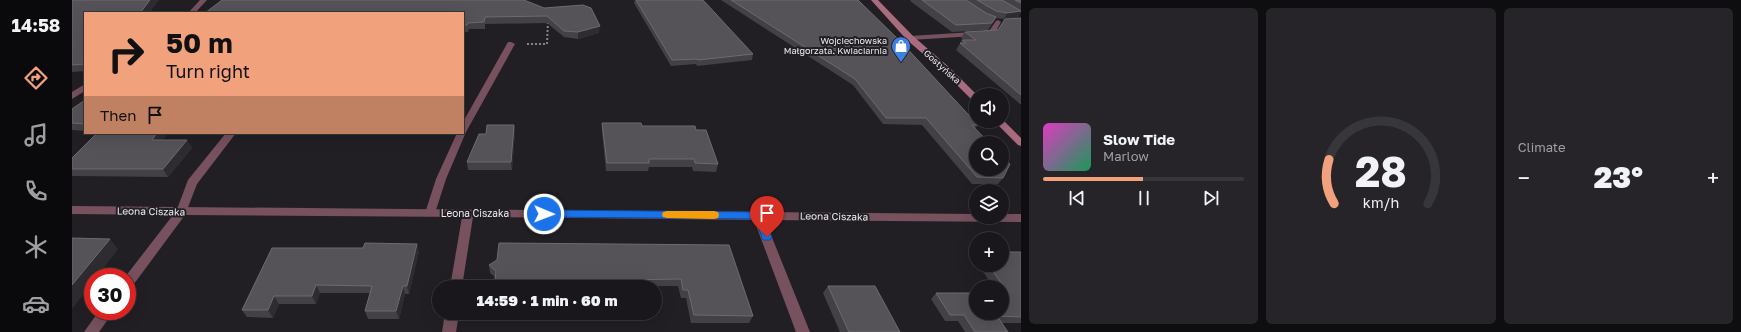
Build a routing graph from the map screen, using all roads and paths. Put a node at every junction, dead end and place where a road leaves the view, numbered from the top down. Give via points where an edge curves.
1 (204, 0) edge
2 (874, 0) edge
3 (192, 12) edge
4 (548, 20) edge
5 (998, 21) edge
6 (910, 38) junction
7 (511, 44) joint
8 (84, 88) edge
9 (969, 91) edge
10 (72, 96) edge
11 (464, 128) edge
12 (1006, 128) edge
13 (230, 134) edge
14 (462, 134) edge
15 (1021, 143) edge
16 (72, 210) edge
17 (181, 212) junction
18 (430, 213) junction
19 (468, 213) junction
20 (758, 216) junction
21 (1021, 218) edge
22 (136, 272) edge
23 (457, 280) edge
24 (100, 320) edge
25 (451, 320) edge
26 (91, 332) edge
27 (449, 332) edge
28 (803, 332) edge

1 - 3 street
2 - 6 main road, Gostyńska
4 - 7 path via 547,44
5 - 6 street via 991,33
6 - 9 main road, Gostyńska
7 - 11 street
8 - 10 street
12 - 15 main road
13 - 17 street via 192,183
14 - 18 street via 441,179
16 - 17 street, Leona Ciszaka
17 - 18 street, Leona Ciszaka
17 - 22 street
18 - 19 street, Leona Ciszaka
19 - 20 street, Leona Ciszaka
19 - 23 street
20 - 21 street, Leona Ciszaka
20 - 28 street
24 - 26 street
25 - 27 street

